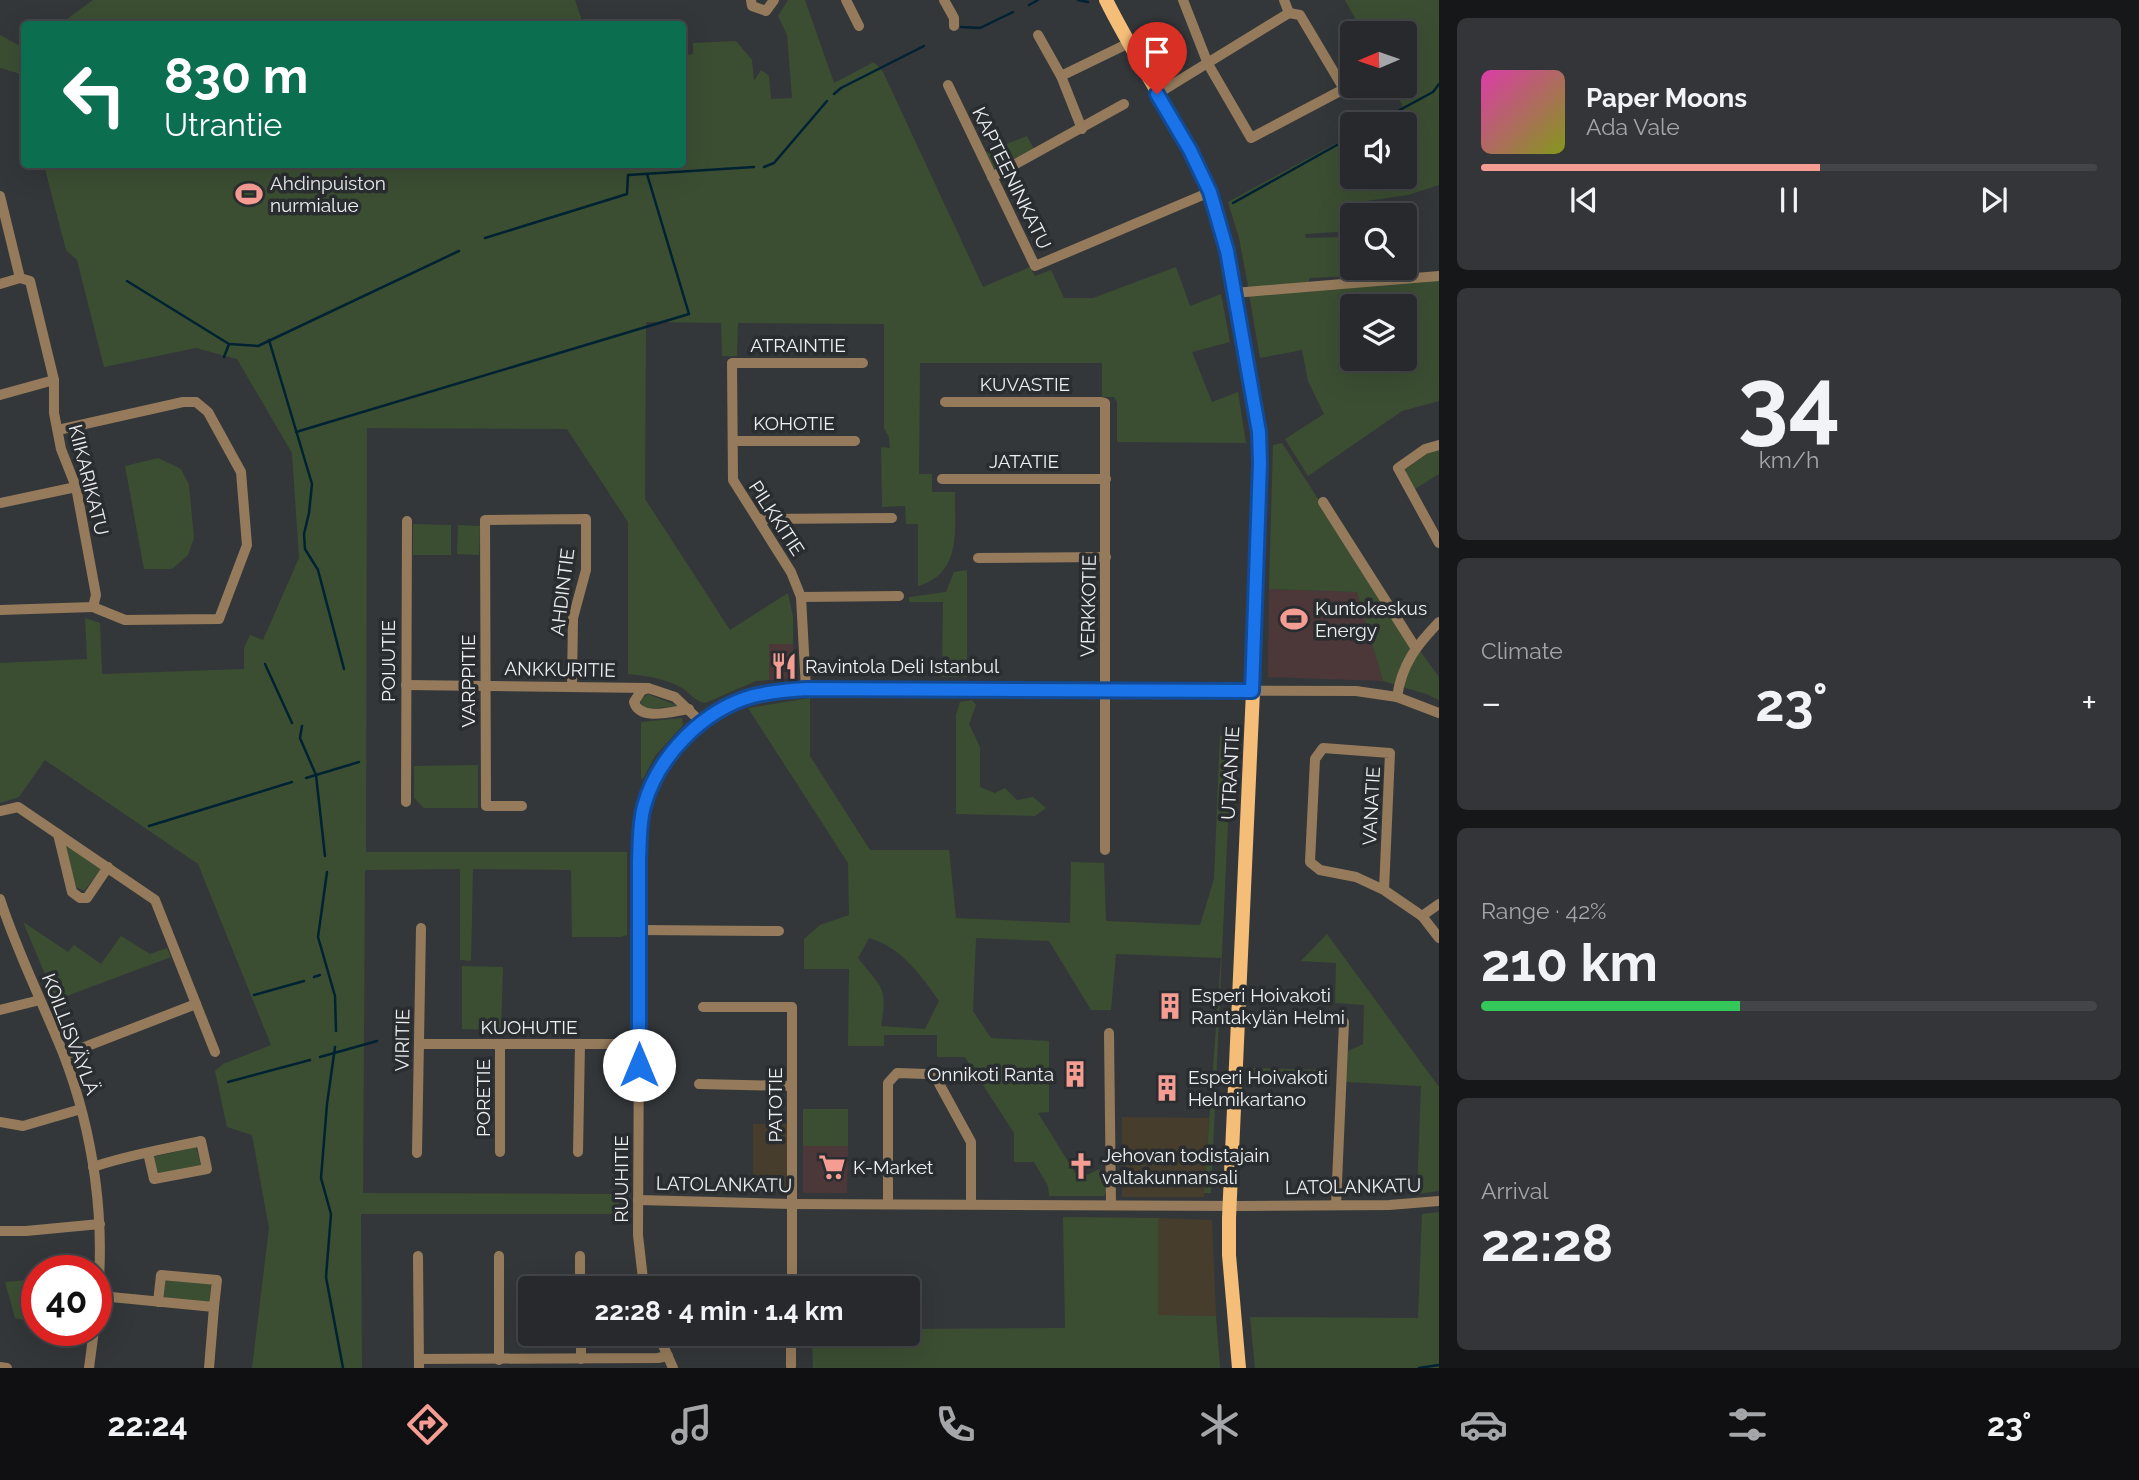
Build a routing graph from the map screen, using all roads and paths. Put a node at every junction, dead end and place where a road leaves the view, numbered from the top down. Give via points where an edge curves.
1 (751, 0) edge
2 (774, 0) edge
3 (846, 0) edge
4 (944, 0) edge
5 (1106, 0) edge
6 (1184, 0) edge
7 (1283, 0) edge
8 (1289, 13) junction
9 (859, 26) dead end
10 (954, 26) dead end
11 (1038, 35) dead end
12 (1127, 44) junction
13 (1208, 64) junction
14 (1060, 76) junction
15 (948, 85) dead end
16 (1157, 94) junction
17 (1124, 104) dead end
18 (1082, 129) junction
19 (992, 177) junction
20 (1210, 192) junction
21 (0, 196) edge
22 (1439, 276) edge
23 (20, 278) junction
24 (0, 284) edge
25 (1234, 293) junction
26 (863, 362) dead end
27 (732, 363) joint
28 (54, 380) junction
29 (0, 395) edge
30 (945, 402) dead end
31 (1105, 404) joint
32 (58, 429) junction
33 (733, 441) junction
34 (855, 441) dead end
35 (1439, 445) edge
36 (942, 479) dead end
37 (1106, 479) junction
38 (76, 487) junction
39 (1323, 502) dead end
40 (0, 503) edge
41 (892, 518) dead end
42 (759, 519) junction
43 (485, 520) joint
44 (407, 521) dead end
45 (1439, 543) edge
46 (1106, 557) junction
47 (978, 558) dead end
48 (900, 596) dead end
49 (802, 597) junction
50 (93, 607) junction
51 (0, 610) edge
52 (1439, 622) edge
53 (1415, 647) junction
54 (405, 685) junction
55 (486, 686) junction
56 (572, 686) junction
57 (648, 688) junction
58 (806, 689) junction
59 (1105, 690) junction
60 (1252, 691) junction
61 (1397, 697) junction
62 (689, 709) junction
63 (1439, 713) edge
64 (702, 723) junction
65 (406, 802) dead end
66 (522, 806) dead end
67 (0, 811) edge
68 (58, 834) junction
69 (1105, 850) dead end
70 (107, 867) junction
71 (1384, 890) junction
72 (0, 899) edge
73 (1439, 904) edge
74 (1422, 916) junction
75 (421, 928) dead end
76 (639, 930) junction
77 (779, 931) dead end
78 (1439, 938) edge
79 (40, 1000) junction
80 (196, 1004) junction
81 (703, 1007) dead end
82 (0, 1010) edge
83 (1344, 1022) dead end
84 (1110, 1032) dead end
85 (420, 1044) junction
86 (580, 1044) junction
87 (639, 1044) junction
88 (500, 1045) junction
89 (215, 1052) dead end
90 (64, 1055) junction
91 (699, 1084) dead end
92 (792, 1086) junction
93 (81, 1109) junction
94 (0, 1122) edge
95 (500, 1152) dead end
96 (578, 1152) dead end
97 (148, 1153) junction
98 (417, 1153) dead end
99 (93, 1167) junction
100 (638, 1200) junction
101 (1439, 1201) edge
102 (971, 1203) junction
103 (792, 1204) junction
104 (888, 1204) junction
105 (1111, 1205) junction
106 (1336, 1205) junction
107 (1229, 1206) junction
108 (100, 1223) junction
109 (0, 1230) edge
110 (99, 1255) edge
111 (499, 1255) dead end
112 (418, 1256) dead end
113 (580, 1256) dead end
114 (580, 1276) edge
115 (642, 1276) edge
116 (792, 1276) edge
117 (112, 1297) edge
118 (158, 1302) junction
119 (214, 1307) junction
120 (92, 1346) edge
121 (581, 1346) edge
122 (663, 1346) edge
123 (791, 1346) edge
124 (668, 1356) junction
125 (581, 1359) junction
126 (499, 1360) junction
127 (419, 1364) edge
128 (791, 1366) dead end
129 (0, 1367) edge
130 (7, 1368) edge
131 (89, 1368) edge
132 (209, 1368) edge
133 (673, 1368) edge
134 (1239, 1368) edge

1 - 2 street via 752,6 765,11
3 - 9 street
4 - 10 street
5 - 12 main road, UTRANTIE
6 - 13 street
7 - 8 street
8 - 13 street
8 - 13 street via 1300,15 1343,89 1251,138
11 - 14 street
12 - 14 street
12 - 16 main road, UTRANTIE
13 - 16 street
14 - 18 street
15 - 19 street, KAPTEENINKATU
16 - 20 main road, UTRANTIE
17 - 18 street
18 - 19 street
19 - 20 street, KAPTEENINKATU via 1035,266
20 - 25 main road, UTRANTIE
21 - 23 street, KIIKARIKATU
22 - 25 street
23 - 24 street
23 - 28 street, KIIKARIKATU via 30,281
25 - 60 main road, UTRANTIE via 1259,442
26 - 27 street, ATRAINTIE
27 - 33 street, PILKKITIE
28 - 29 street
28 - 32 street, KIIKARIKATU
30 - 31 street, KUVASTIE
31 - 37 street, VERKKOTIE
32 - 38 street, KIIKARIKATU
32 - 50 street via 196,402 208,412 241,472 247,545 219,619 125,620
33 - 34 street, KOHOTIE
33 - 42 street, PILKKITIE via 733,480
35 - 45 street via 1398,468
36 - 37 street, JATATIE
37 - 46 street, VERKKOTIE
38 - 40 street
38 - 50 street, KIIKARIKATU via 96,596
39 - 53 street
41 - 42 street
42 - 49 street, PILKKITIE
43 - 55 street, VARPPITIE
43 - 56 street, AHDINTIE via 586,519 586,570 573,618
44 - 54 street, POIJUTIE
46 - 47 street
46 - 59 street, VERKKOTIE
48 - 49 street
49 - 58 street, PILKKITIE
50 - 51 street
52 - 53 street
53 - 61 street
54 - 55 street, ANKKURITIE
54 - 65 street, POIJUTIE
55 - 56 street, ANKKURITIE
55 - 66 street, VARPPITIE via 486,806
56 - 57 street, ANKKURITIE
57 - 62 street, ANKKURITIE via 675,697
57 - 62 street via 634,702 641,712
58 - 59 street, RUUHITIE
58 - 64 street, RUUHITIE via 753,696
59 - 60 street, RUUHITIE
59 - 69 street, VERKKOTIE
60 - 61 street, RUUHITIE via 1356,691
60 - 107 main road, UTRANTIE
61 - 63 street, RUUHITIE
62 - 64 street, ANKKURITIE
64 - 76 street, RUUHITIE via 672,753 644,807
67 - 68 street via 18,807
68 - 70 street
68 - 70 street via 72,892 80,898 87,898
70 - 80 street via 155,900
71 - 71 street, VANATIE via 1356,877 1320,870 1310,862 1315,759 1323,748 1390,753
71 - 74 street
72 - 79 street, KOILLISVÄYLÄ
73 - 74 street
74 - 78 street
75 - 85 street, VIRITIE
76 - 77 street
76 - 87 street, RUUHITIE
79 - 82 street
79 - 90 street, KOILLISVÄYLÄ
80 - 89 street
80 - 90 street
81 - 92 street, PATOTIE via 792,1007
83 - 106 street
84 - 105 street
85 - 88 street, KUOHUTIE
85 - 98 street, VIRITIE
86 - 87 street, KUOHUTIE
86 - 88 street, KUOHUTIE
86 - 96 street
87 - 100 street, RUUHITIE
88 - 95 street, PORETIE
90 - 93 street, KOILLISVÄYLÄ
91 - 92 street
92 - 103 street, PATOTIE
93 - 94 street via 23,1126
93 - 99 street, KOILLISVÄYLÄ
97 - 97 street via 154,1179 207,1169 201,1141
97 - 99 street
99 - 108 street, KOILLISVÄYLÄ
100 - 103 street, LATOLANKATU
100 - 115 street, RUUHITIE
101 - 106 street, LATOLANKATU
102 - 104 street, LATOLANKATU
102 - 104 street via 971,1142 936,1078 927,1073 897,1073 888,1083
102 - 105 street, LATOLANKATU
103 - 104 street, LATOLANKATU
103 - 116 street, PATOTIE
105 - 107 street, LATOLANKATU
106 - 107 street, LATOLANKATU
107 - 134 main road, UTRANTIE
108 - 109 street
108 - 110 street, KOILLISVÄYLÄ
111 - 126 street
112 - 127 street
113 - 114 street
117 - 118 street
118 - 119 street
118 - 119 street via 161,1275 217,1280
119 - 132 street
120 - 131 street
121 - 125 street
122 - 124 street
123 - 128 street
124 - 125 street
124 - 133 street
125 - 126 street
126 - 127 street
129 - 130 street

